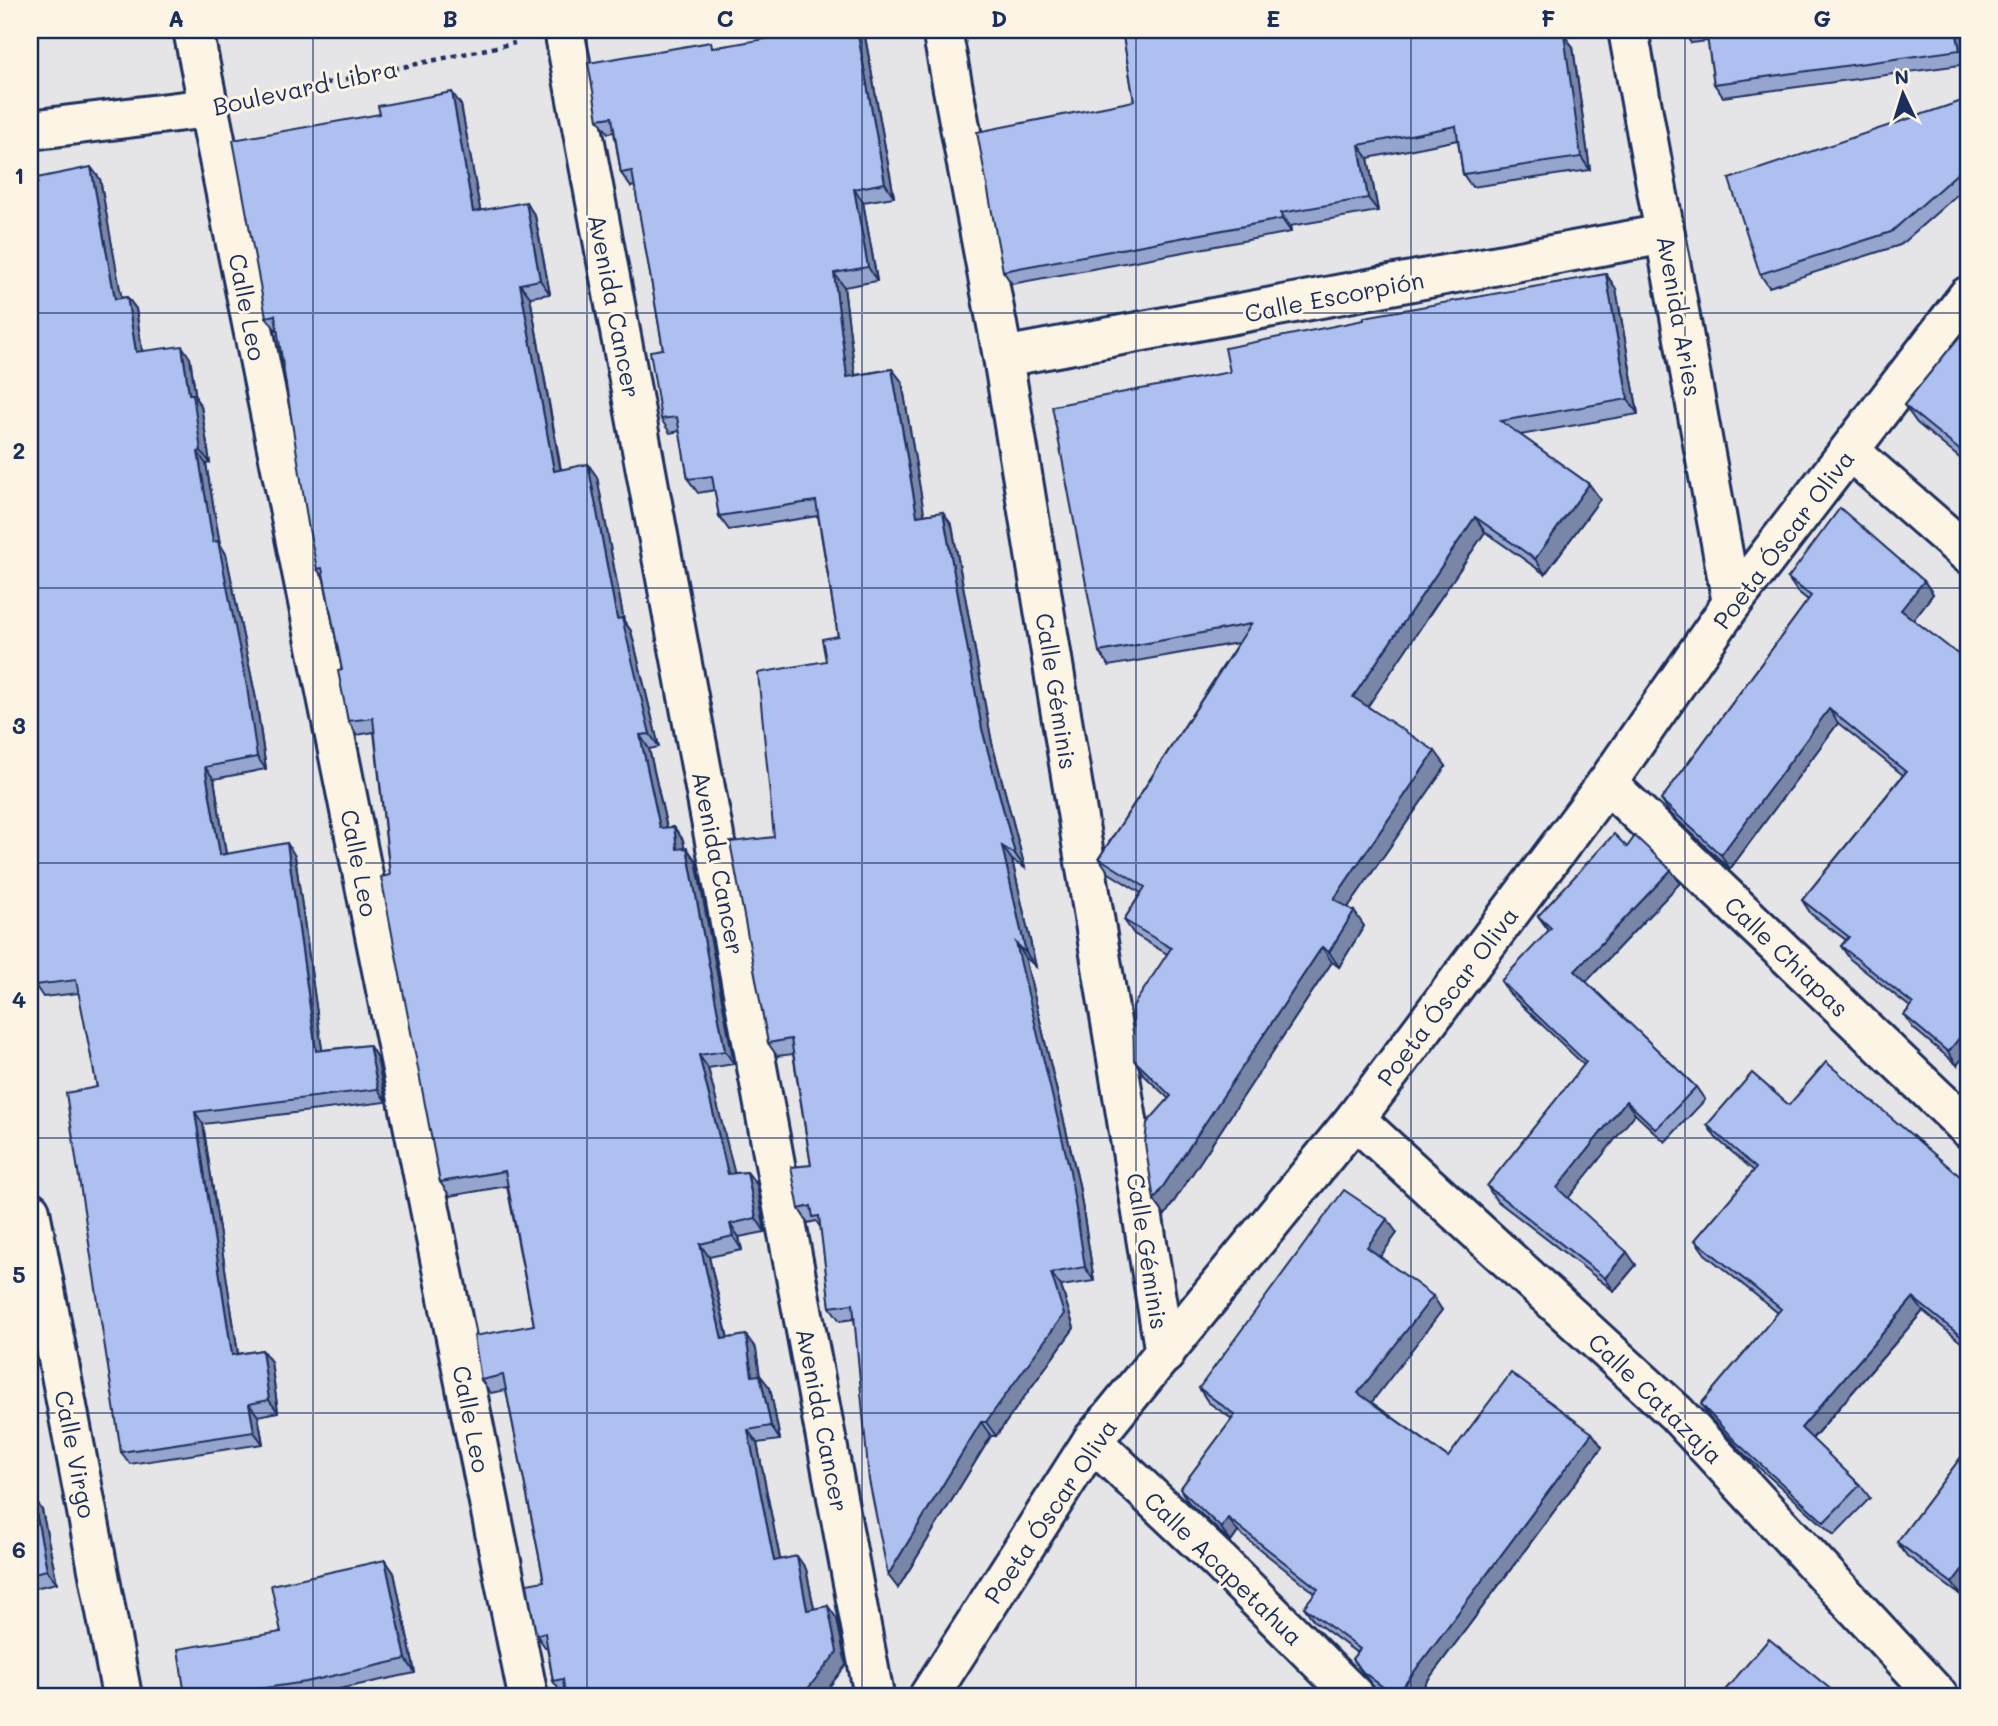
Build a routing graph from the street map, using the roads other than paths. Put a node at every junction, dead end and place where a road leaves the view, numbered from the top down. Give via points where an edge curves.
1 (193, 30) edge
2 (942, 30) edge
3 (1628, 30) edge
4 (564, 31) edge
5 (208, 108) junction
6 (30, 130) edge
7 (1665, 234) junction
8 (1968, 296) edge
9 (1003, 357) junction
10 (1850, 451) junction
11 (1968, 554) edge
12 (1732, 603) junction
13 (1607, 783) junction
14 (1355, 1119) junction
15 (1968, 1128) edge
16 (30, 1211) edge
17 (1165, 1354) junction
18 (1092, 1441) junction
19 (122, 1696) edge
20 (528, 1696) edge
21 (874, 1696) edge
22 (929, 1696) edge
23 (1354, 1696) edge
24 (1938, 1696) edge

1 - 5 street, Calle Leo
2 - 9 street, Calle Géminis
3 - 7 street, Avenida Aries
4 - 21 street, Avenida Cancer
5 - 6 street, Boulevard Libra
5 - 20 street, Calle Leo
7 - 9 street, Calle Escorpión
7 - 12 street, Avenida Aries
8 - 10 street, Poeta Óscar Oliva
9 - 17 street, Calle Géminis
10 - 11 street
10 - 12 street, Poeta Óscar Oliva
12 - 13 street, Poeta Óscar Oliva
13 - 14 street, Poeta Óscar Oliva
13 - 15 street, Calle Chiapas
14 - 17 street, Poeta Óscar Oliva
14 - 24 street, Calle Catazaja via 1676,1413
16 - 19 street, Calle Virgo
17 - 18 street, Poeta Óscar Oliva
18 - 22 street, Poeta Óscar Oliva
18 - 23 street, Calle Acapetahua

